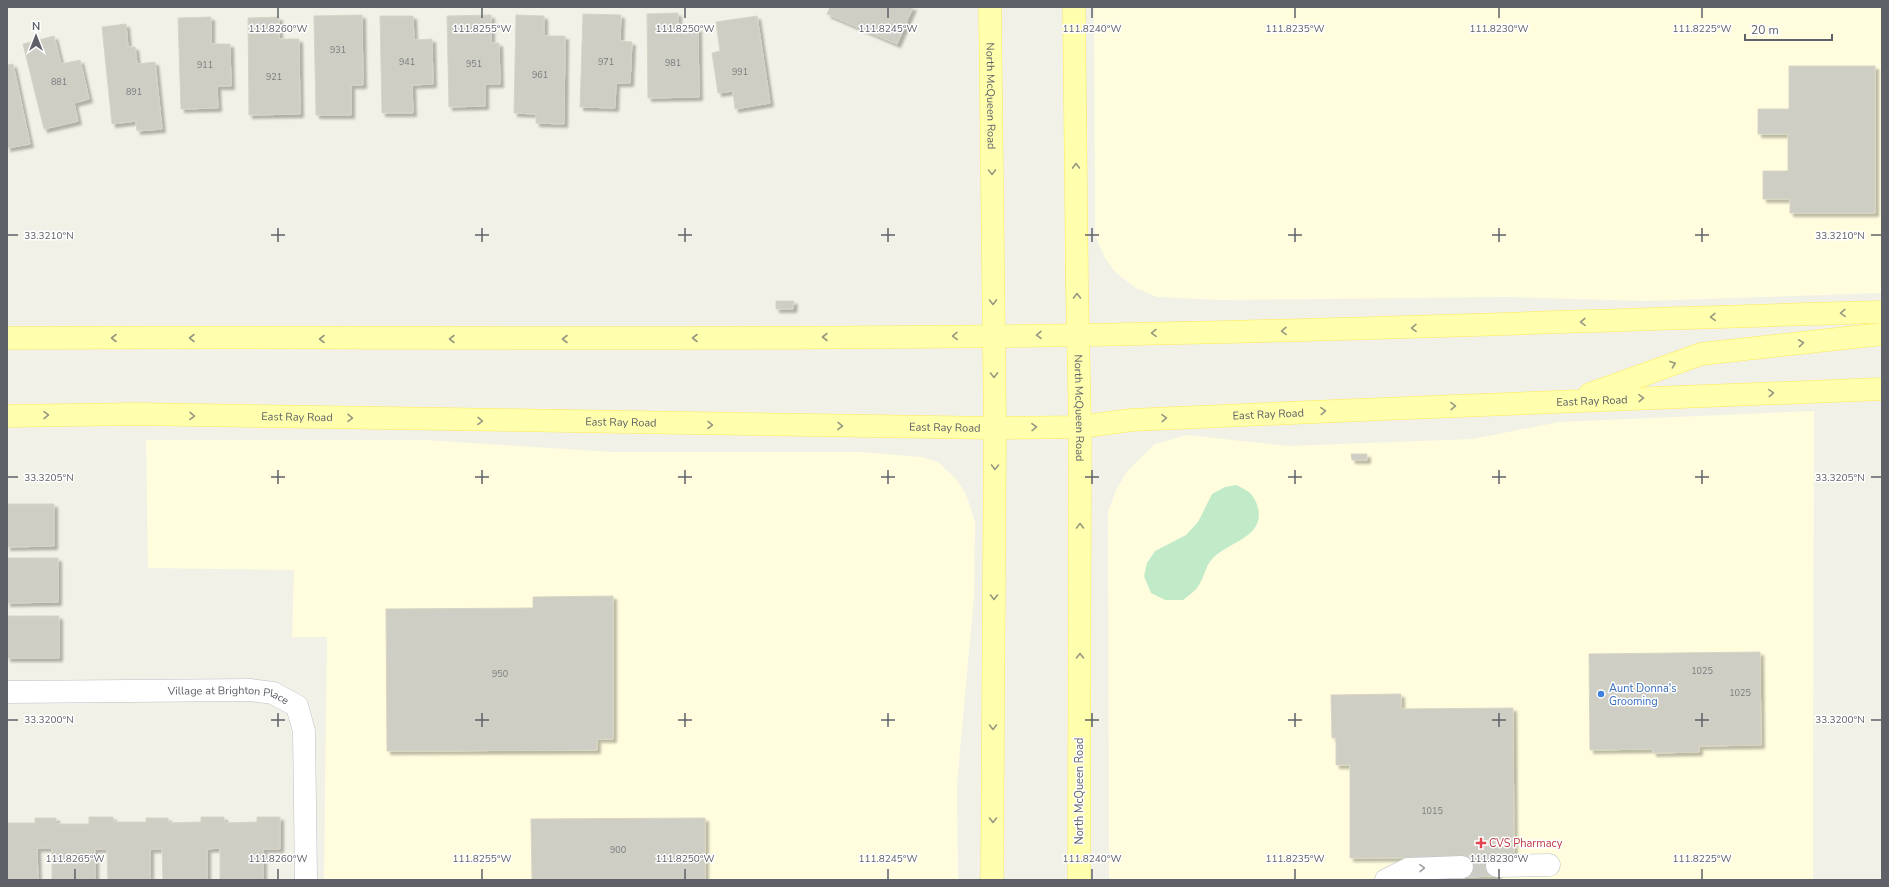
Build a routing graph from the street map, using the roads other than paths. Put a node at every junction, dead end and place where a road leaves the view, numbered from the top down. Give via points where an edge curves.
1 (990, 7) edge
2 (1074, 7) edge
3 (1882, 312) edge
4 (1882, 334) edge
5 (1078, 335) junction
6 (994, 336) junction
7 (7, 338) edge
8 (1882, 389) edge
9 (1570, 401) junction
10 (7, 416) edge
11 (1080, 426) junction
12 (995, 428) junction
13 (7, 692) edge
14 (1497, 866) tunnel mouth
15 (1462, 867) tunnel mouth
16 (1544, 875) edge
17 (1394, 879) edge
18 (306, 880) edge
19 (992, 880) edge
20 (1079, 880) edge

1 -> 6 main road, North McQueen Road
5 -> 2 main road, North McQueen Road
3 -> 5 main road via 1453,327
9 -> 4 main road via 1701,354
5 -> 6 main road
5 - 11 main road, North McQueen Road
6 -> 7 main road
6 -> 12 main road, North McQueen Road
9 -> 8 main road, East Ray Road
11 -> 9 main road, East Ray Road via 1131,420
10 -> 12 main road, East Ray Road via 135,414
12 -> 11 main road, East Ray Road
20 -> 11 main road, North McQueen Road
12 -> 19 main road, North McQueen Road
13 - 18 street, Village at Brighton Place via 250,690 273,693 297,706 304,731
14 - 16 street
17 -> 15 street via 1408,869

